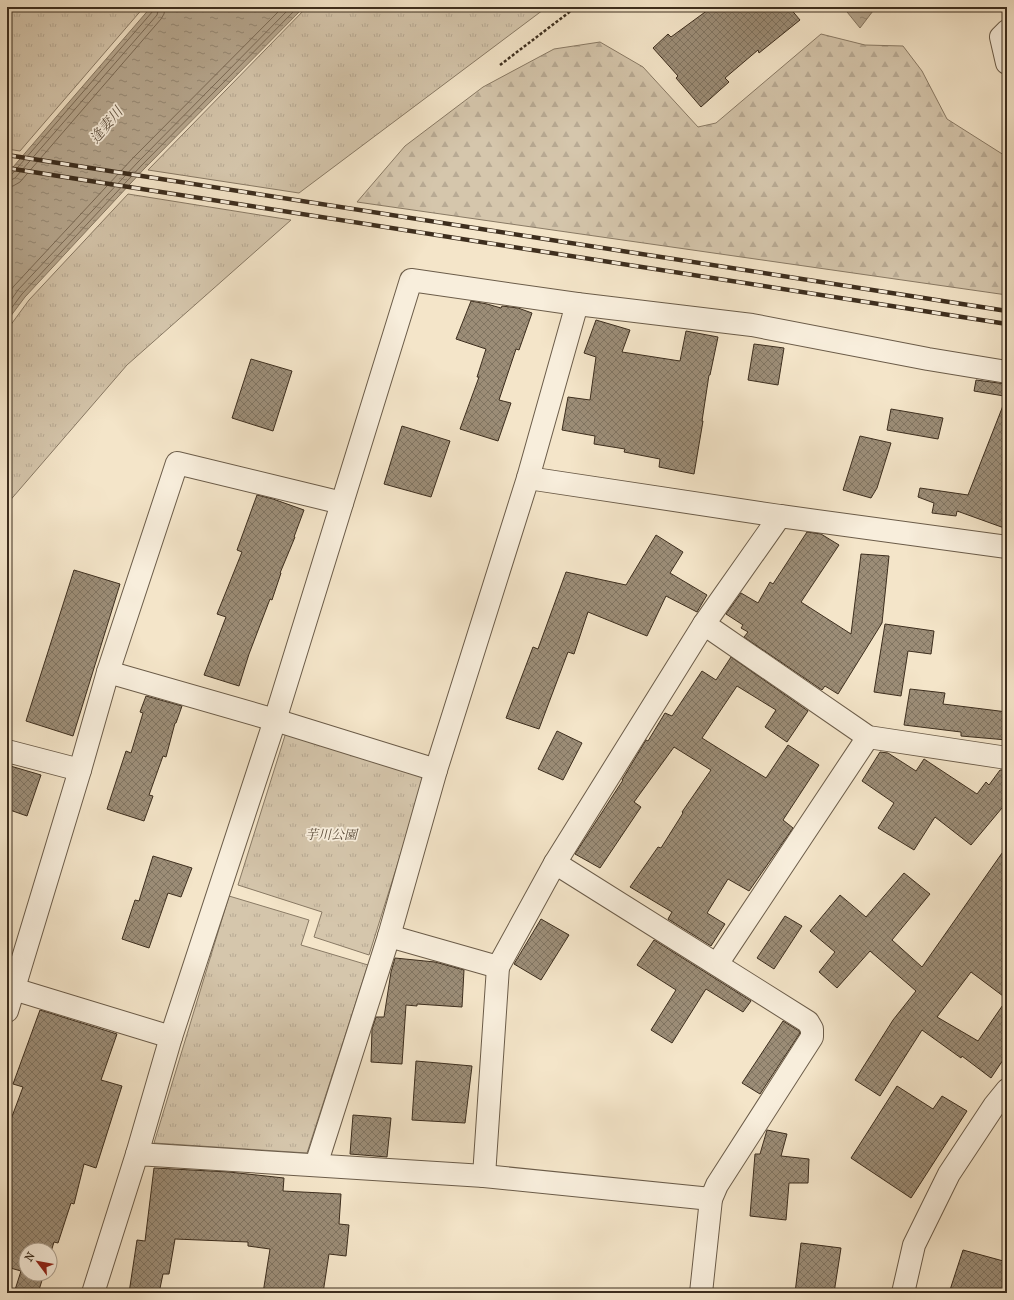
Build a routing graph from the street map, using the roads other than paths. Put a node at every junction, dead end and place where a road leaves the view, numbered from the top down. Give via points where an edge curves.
1 (1007, 31) edge
2 (1007, 63) edge
3 (577, 304) junction
4 (1007, 372) edge
5 (528, 478) junction
6 (342, 503) junction
7 (780, 516) junction
8 (1007, 547) edge
9 (704, 624) junction
10 (108, 672) junction
11 (274, 720) junction
12 (868, 737) junction
13 (7, 751) edge
14 (1007, 758) edge
15 (80, 770) junction
16 (436, 770) junction
17 (555, 863) junction
18 (389, 936) junction
19 (717, 964) junction
20 (498, 967) junction
21 (10, 988) edge
22 (7, 1010) edge
23 (170, 1037) junction
24 (1007, 1090) edge
25 (137, 1154) junction
26 (316, 1165) junction
27 (484, 1176) junction
28 (711, 1199) junction
29 (93, 1293) edge
30 (701, 1293) edge
31 (903, 1293) edge

1 - 2 street via 1001,37
3 - 4 street via 752,325
3 - 5 street
3 - 6 street via 411,280
5 - 7 street
5 - 16 street
6 - 10 street via 177,462
6 - 11 street
7 - 8 street
7 - 9 street
9 - 12 street
9 - 17 street
10 - 11 street
10 - 15 street
11 - 16 street
11 - 23 street
12 - 14 street
12 - 19 street
13 - 15 street
15 - 21 street
16 - 18 street
17 - 19 street
17 - 20 street
18 - 20 street
18 - 26 street
19 - 28 street via 808,1022 812,1029 812,1037 717,1185
20 - 27 street
21 - 22 street
21 - 23 street
23 - 25 street
24 - 31 street via 949,1174 914,1245
25 - 26 street
25 - 29 street
26 - 27 street
27 - 28 street
28 - 30 street

